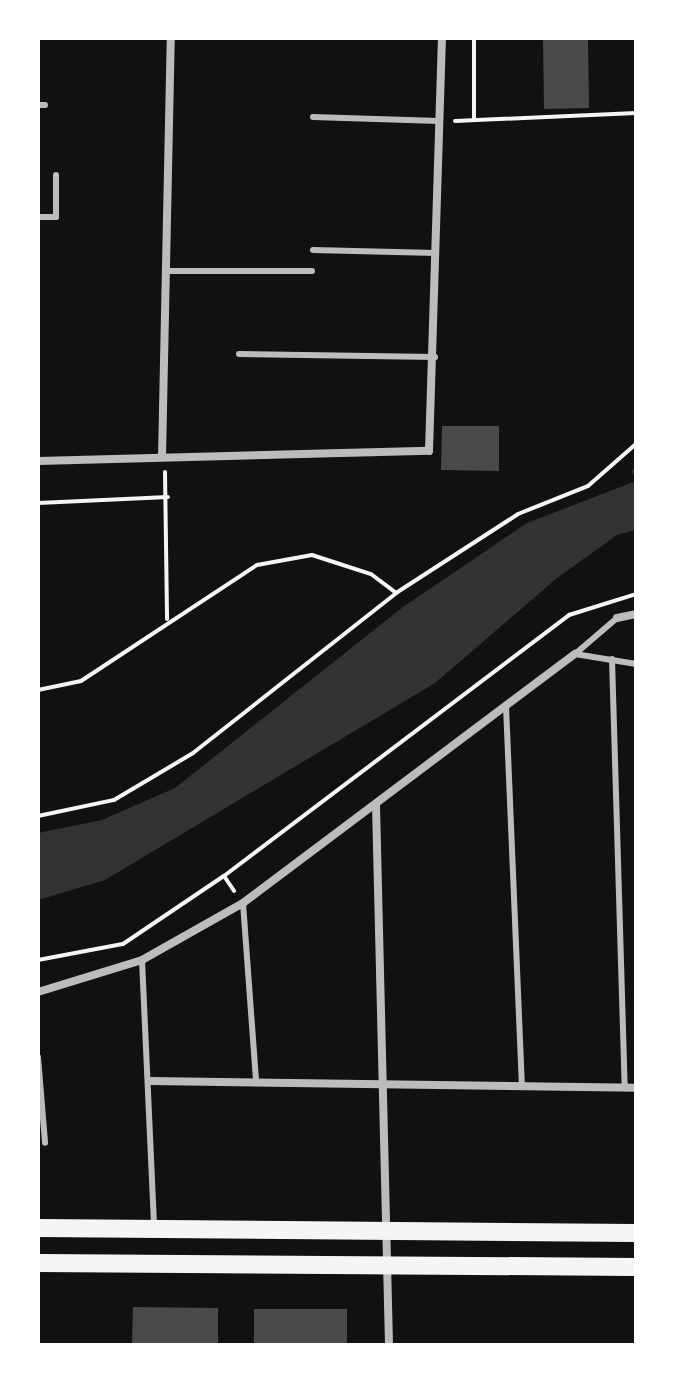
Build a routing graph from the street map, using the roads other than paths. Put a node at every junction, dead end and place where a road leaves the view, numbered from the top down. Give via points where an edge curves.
1 (171, 38) edge
2 (442, 38) edge
3 (313, 117) dead end
4 (439, 121) junction
5 (56, 175) dead end
6 (38, 217) edge
7 (313, 250) dead end
8 (436, 253) junction
9 (169, 271) junction
10 (312, 271) dead end
11 (239, 354) dead end
12 (435, 357) junction
13 (162, 457) junction
14 (38, 461) edge
15 (636, 614) edge
16 (617, 618) joint
17 (575, 654) junction
18 (612, 659) junction
19 (636, 664) edge
20 (506, 702) junction
21 (376, 805) junction
22 (243, 903) junction
23 (142, 960) junction
24 (38, 992) edge
25 (38, 1057) edge
26 (150, 1081) junction
27 (256, 1082) junction
28 (388, 1084) junction
29 (522, 1086) junction
30 (625, 1088) junction
31 (636, 1088) edge
32 (45, 1143) dead end
33 (386, 1226) junction
34 (38, 1228) edge
35 (154, 1228) junction
36 (636, 1233) edge
37 (38, 1263) edge
38 (384, 1267) junction
39 (636, 1267) edge
40 (389, 1345) edge

1 - 9 street
2 - 4 street
3 - 4 lane
4 - 8 street
5 - 6 lane via 56,217
7 - 8 lane
8 - 12 street
9 - 10 lane
9 - 13 street
11 - 12 lane
12 - 13 street via 429,451
13 - 14 street
15 - 16 street
16 - 17 lane
17 - 18 lane
17 - 20 street
18 - 19 lane
18 - 30 lane
20 - 21 street
20 - 29 lane
21 - 22 street
21 - 28 street
22 - 23 street
22 - 27 lane
23 - 24 street
23 - 26 lane
25 - 32 lane
26 - 27 street
26 - 35 lane
27 - 28 street
28 - 29 street
28 - 33 street
29 - 30 street
30 - 31 street
33 - 35 main road
33 - 36 main road
33 - 38 street
34 - 35 main road
37 - 38 main road
38 - 39 main road
38 - 40 street

